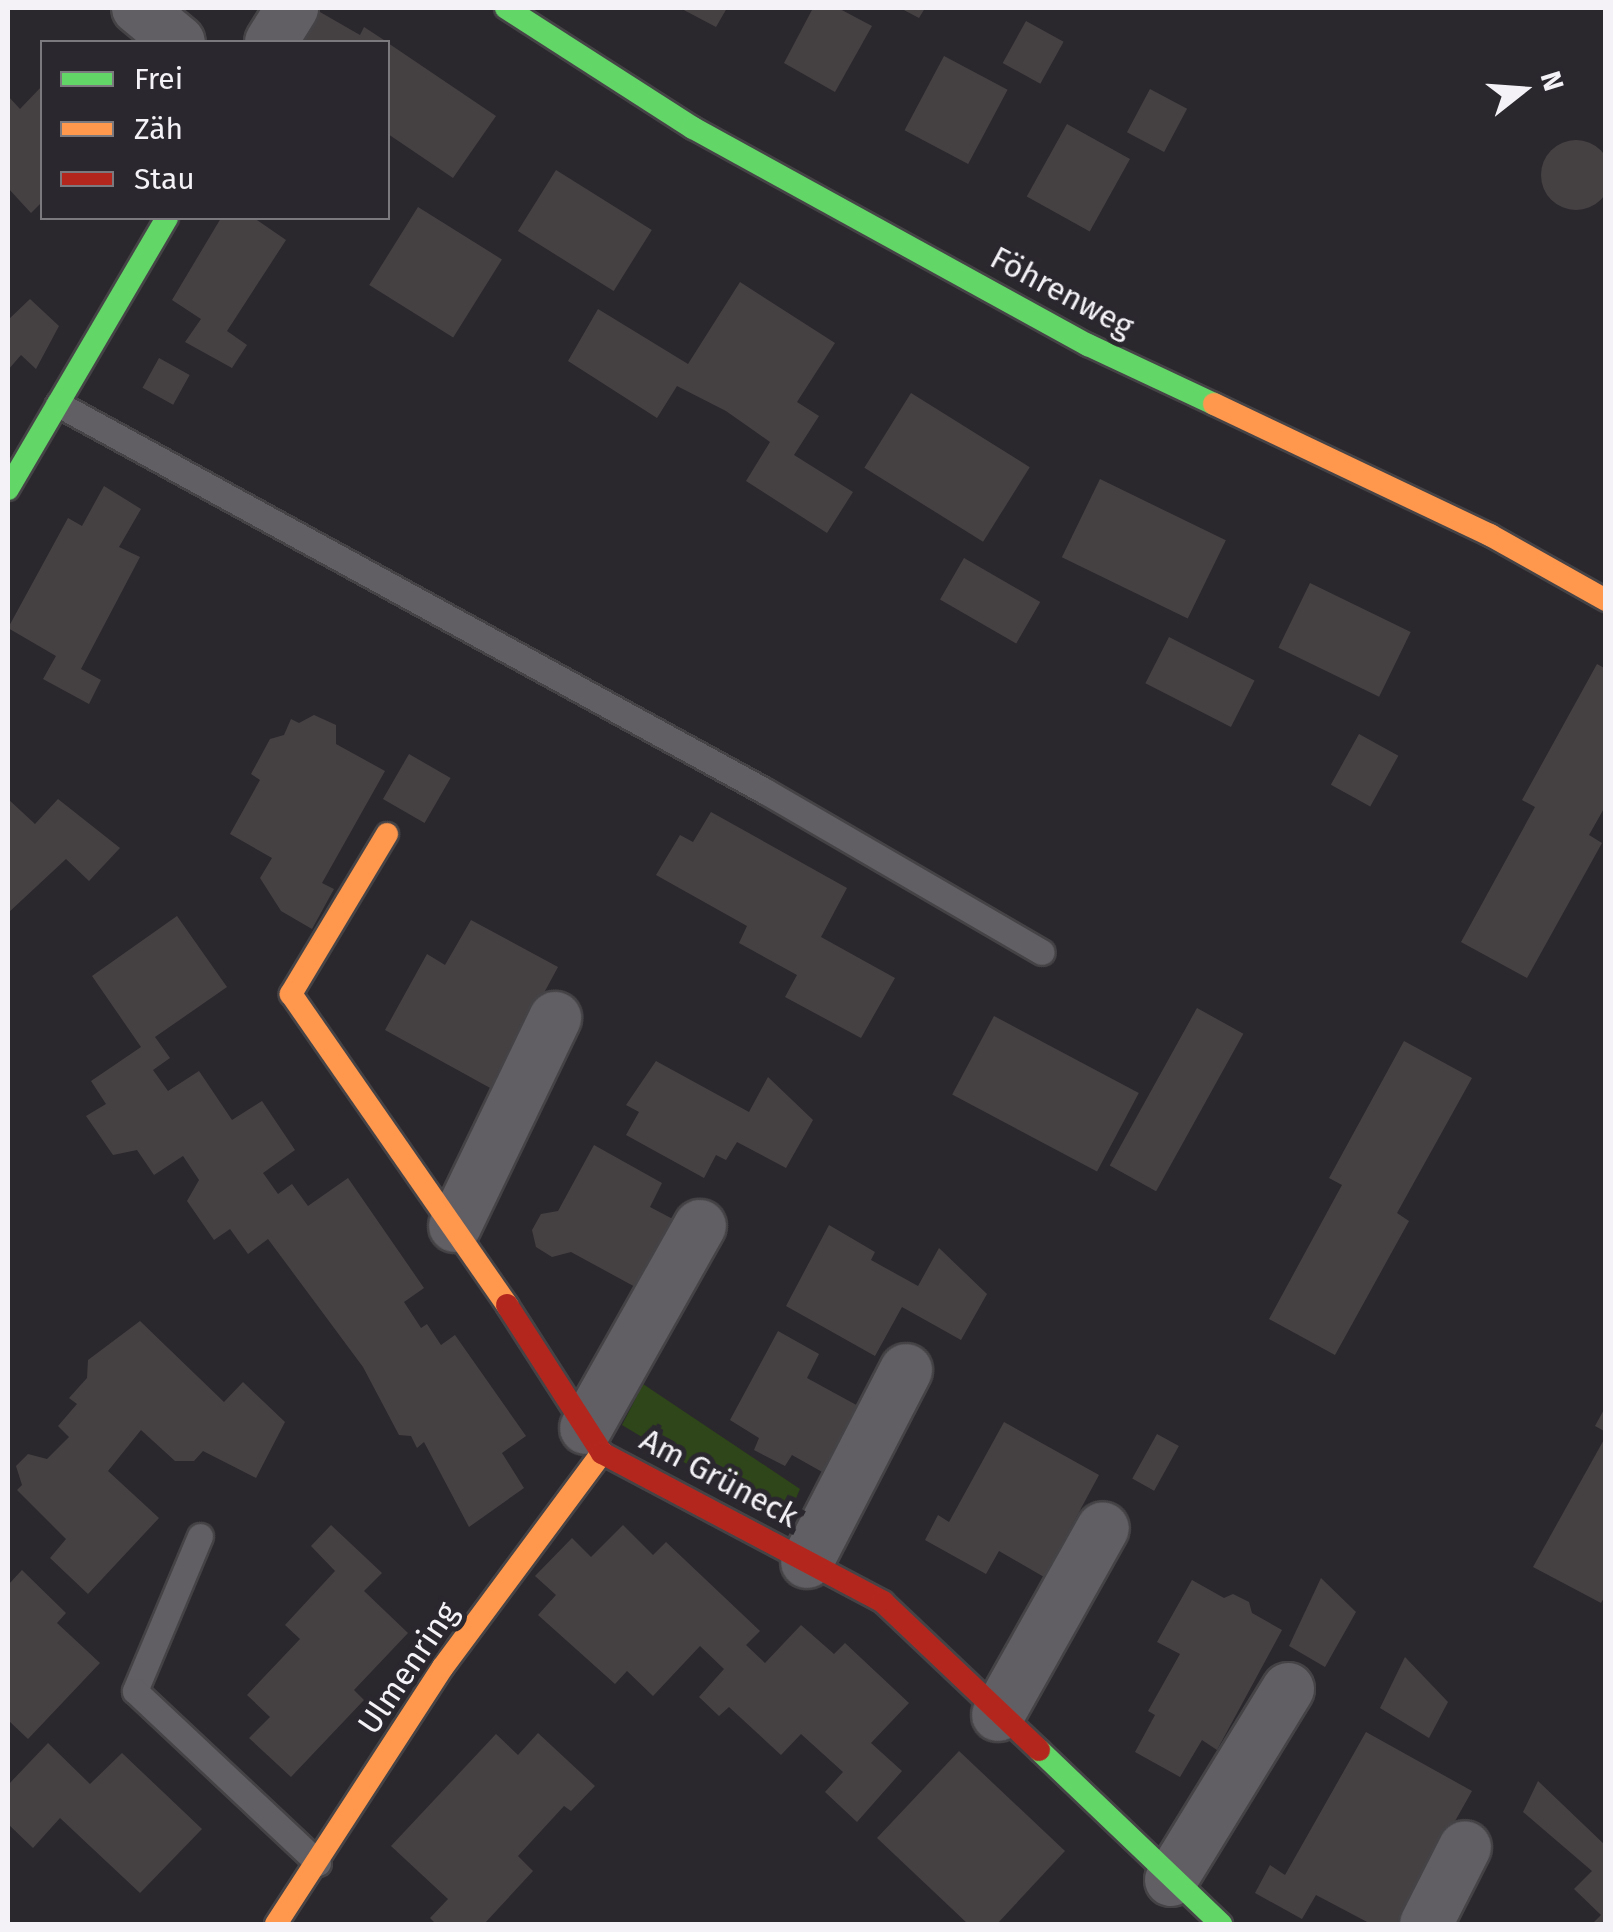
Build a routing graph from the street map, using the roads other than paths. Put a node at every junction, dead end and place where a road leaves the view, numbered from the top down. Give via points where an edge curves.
1 (138, 8) edge
2 (292, 8) edge
3 (506, 8) edge
4 (177, 40) edge
5 (272, 40) edge
6 (166, 220) edge
7 (58, 404) junction
8 (8, 489) edge
9 (1606, 600) edge
10 (387, 834) dead end
11 (1042, 952) dead end
12 (556, 1018) dead end
13 (455, 1226) junction
14 (700, 1226) dead end
15 (906, 1370) dead end
16 (594, 1440) junction
17 (1103, 1528) dead end
18 (200, 1536) dead end
19 (808, 1562) junction
20 (1288, 1689) dead end
21 (998, 1715) junction
22 (1465, 1847) dead end
23 (319, 1863) junction
24 (1172, 1880) junction
25 (276, 1924) edge
26 (1221, 1924) edge
27 (1426, 1924) edge

1 - 4 street
2 - 5 street
3 - 9 street, Föhrenweg via 693,128 1071,336 1490,535
6 - 7 street
7 - 8 street
7 - 11 lane via 765,791
10 - 13 street, Am Grüneck via 292,994
12 - 13 street
13 - 16 street, Am Grüneck
14 - 16 street
15 - 19 street
16 - 19 street, Am Grüneck
16 - 23 street, Ulmenring
17 - 21 street
18 - 23 lane via 135,1691
19 - 21 street, Am Grüneck via 883,1602
20 - 24 street
21 - 24 street, Am Grüneck
22 - 27 street
23 - 25 street, Ulmenring
24 - 26 street, Am Grüneck

